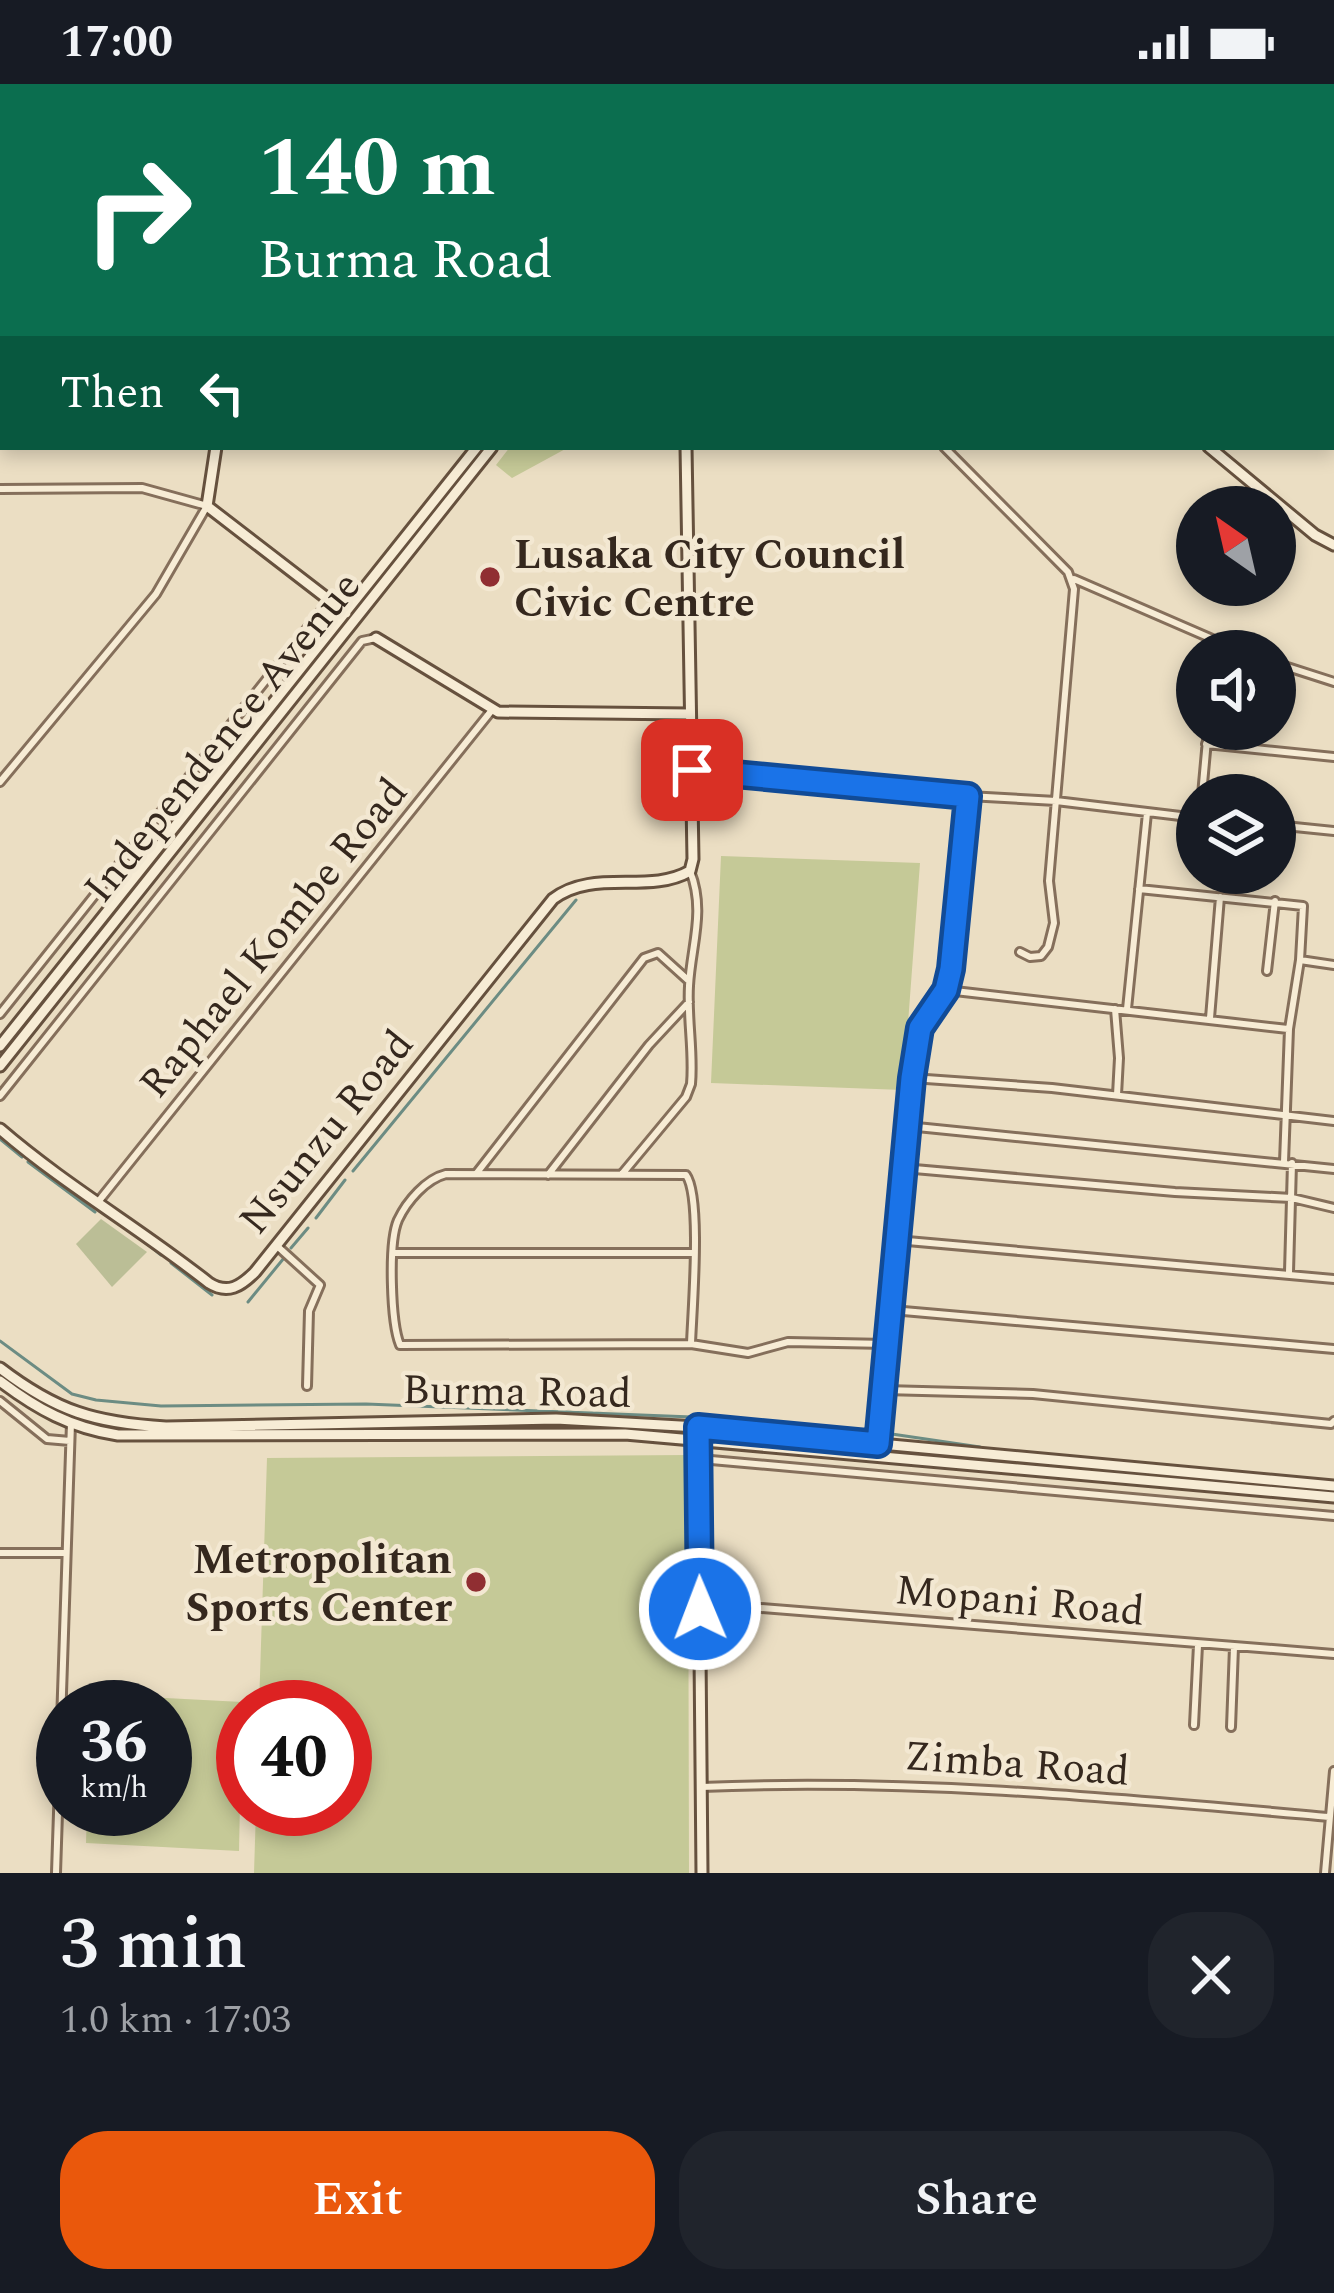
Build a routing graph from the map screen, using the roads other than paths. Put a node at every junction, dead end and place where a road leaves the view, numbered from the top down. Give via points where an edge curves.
1 (215, 450) edge
2 (475, 450) edge
3 (490, 450) edge
4 (686, 450) edge
5 (947, 450) edge
6 (1215, 450) edge
7 (0, 490) edge
8 (206, 506) junction
9 (1334, 544) edge
10 (1070, 578) junction
11 (329, 601) junction
12 (346, 614) junction
13 (1191, 630) edge
14 (376, 638) joint
15 (1296, 670) edge
16 (1334, 682) edge
17 (493, 710) junction
18 (689, 714) junction
19 (1266, 750) edge
20 (1334, 757) edge
21 (692, 770) junction
22 (0, 782) edge
23 (968, 796) junction
24 (1056, 801) junction
25 (1147, 813) junction
26 (1176, 816) edge
27 (1296, 827) edge
28 (1334, 831) edge
29 (690, 871) junction
30 (1139, 889) junction
31 (1220, 897) junction
32 (1275, 901) junction
33 (1019, 952) dead end
34 (1300, 960) junction
35 (1334, 965) edge
36 (1267, 971) dead end
37 (689, 981) junction
38 (946, 990) junction
39 (689, 1002) junction
40 (1114, 1009) junction
41 (1127, 1009) junction
42 (0, 1014) edge
43 (1210, 1018) junction
44 (1289, 1029) junction
45 (0, 1046) edge
46 (0, 1066) edge
47 (912, 1078) junction
48 (1117, 1095) junction
49 (0, 1096) edge
50 (1289, 1117) junction
51 (1334, 1121) edge
52 (907, 1126) junction
53 (0, 1129) edge
54 (1288, 1163) junction
55 (903, 1168) junction
56 (1334, 1169) edge
57 (476, 1174) junction
58 (622, 1174) junction
59 (548, 1175) junction
60 (1292, 1198) junction
61 (98, 1202) junction
62 (1334, 1208) edge
63 (896, 1240) junction
64 (276, 1245) junction
65 (394, 1253) junction
66 (693, 1253) junction
67 (1288, 1272) junction
68 (1334, 1279) edge
69 (892, 1310) junction
70 (691, 1344) junction
71 (887, 1344) junction
72 (1334, 1349) edge
73 (0, 1368) edge
74 (0, 1381) edge
75 (307, 1387) dead end
76 (884, 1390) junction
77 (0, 1402) edge
78 (71, 1419) junction
79 (1334, 1422) edge
80 (698, 1433) junction
81 (70, 1441) junction
82 (878, 1444) junction
83 (700, 1459) junction
84 (1334, 1486) edge
85 (1334, 1497) edge
86 (1334, 1516) edge
87 (0, 1553) edge
88 (66, 1553) junction
89 (700, 1604) junction
90 (1198, 1645) junction
91 (1234, 1647) junction
92 (1334, 1654) edge
93 (1194, 1724) dead end
94 (1231, 1727) dead end
95 (1334, 1771) edge
96 (701, 1787) junction
97 (1329, 1817) junction
98 (56, 1873) edge
99 (702, 1873) edge
100 (1325, 1873) edge

1 - 8 main road
2 - 12 main road, Independence Avenue
3 - 46 main road, Independence Avenue
4 - 18 main road
5 - 10 street
6 - 9 main road
7 - 8 street via 142,488
8 - 11 main road
8 - 22 street via 156,594
10 - 13 street
10 - 24 street
11 - 12 main road
11 - 42 street
12 - 45 main road, Independence Avenue
14 - 17 main road
14 - 49 street via 362,641
15 - 16 street
17 - 18 main road
17 - 61 street, Raphael Kombe Road
18 - 21 main road
19 - 20 street
21 - 23 street
21 - 29 main road
23 - 24 street
23 - 38 street
24 - 25 street
24 - 33 street via 1048,886 1053,933 1041,956
25 - 26 street
25 - 30 street
27 - 28 street
29 - 37 street via 698,916
29 - 64 main road, Nsunzu Road via 584,883 553,899
30 - 31 street
30 - 41 street
31 - 32 street
31 - 43 street
32 - 34 street via 1303,906
32 - 36 street
34 - 35 street
34 - 44 street
37 - 39 street
37 - 57 street via 658,953 644,958
38 - 40 street
38 - 47 street via 920,1028
39 - 58 street via 689,1091
39 - 59 street
40 - 41 street
40 - 48 street
41 - 43 street
43 - 44 street
44 - 50 street
47 - 48 street
47 - 52 street
48 - 50 street
50 - 51 street
50 - 54 street
52 - 54 street
52 - 55 street
53 - 61 main road, Nsunzu Road
54 - 56 street
54 - 60 street
55 - 60 street
55 - 63 street
57 - 59 street
57 - 65 street via 437,1176 419,1192 397,1223
58 - 59 street
58 - 66 street via 688,1176
60 - 62 street
60 - 67 street
61 - 64 main road, Nsunzu Road via 221,1289 244,1283
63 - 67 street
63 - 69 street
64 - 75 street via 320,1287 308,1313
65 - 66 street
65 - 70 street via 400,1345
66 - 70 street
67 - 68 street
69 - 71 street
69 - 72 street
70 - 71 street via 748,1353 788,1342
71 - 76 street
73 - 78 main road, Burma Road
74 - 78 main road, Burma Road
76 - 79 street via 1034,1394
76 - 82 street
77 - 81 street via 47,1439
78 - 80 main road, Burma Road via 118,1435 166,1438
78 - 81 street
80 - 82 main road, Burma Road
80 - 83 main road
80 - 85 main road, Burma Road
81 - 88 street
82 - 84 main road, Burma Road
83 - 86 street
83 - 89 main road
87 - 88 street
88 - 98 street
89 - 90 street, Mopani Road
89 - 96 main road
90 - 91 street, Mopani Road
90 - 93 street
91 - 92 street, Mopani Road
91 - 94 street
95 - 97 street
96 - 97 street, Zimba Road via 944,1785
96 - 99 main road
97 - 100 street

